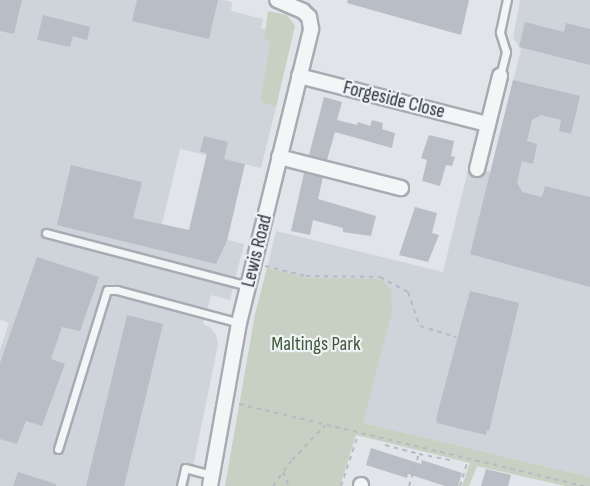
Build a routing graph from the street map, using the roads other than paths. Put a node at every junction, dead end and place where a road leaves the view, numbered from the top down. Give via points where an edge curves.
1 (277, 0) edge
2 (507, 0) edge
3 (299, 76) junction
4 (500, 76) joint
5 (488, 124) junction
6 (279, 157) junction
7 (477, 168) dead end
8 (401, 188) dead end
9 (46, 233) dead end
10 (248, 286) junction
11 (239, 323) junction
12 (58, 449) dead end
13 (211, 481) edge
14 (181, 486) edge

1 - 3 street, Lewis Road via 294,5 309,17
2 - 4 lane via 500,32 506,52
3 - 5 street, Forgeside Close
3 - 6 street, Lewis Road
4 - 5 street
5 - 7 street
6 - 8 street
6 - 10 street, Lewis Road
9 - 10 lane
10 - 11 street, Lewis Road
11 - 12 lane via 107,290
11 - 13 street, Lewis Road
13 - 14 lane via 185,468

